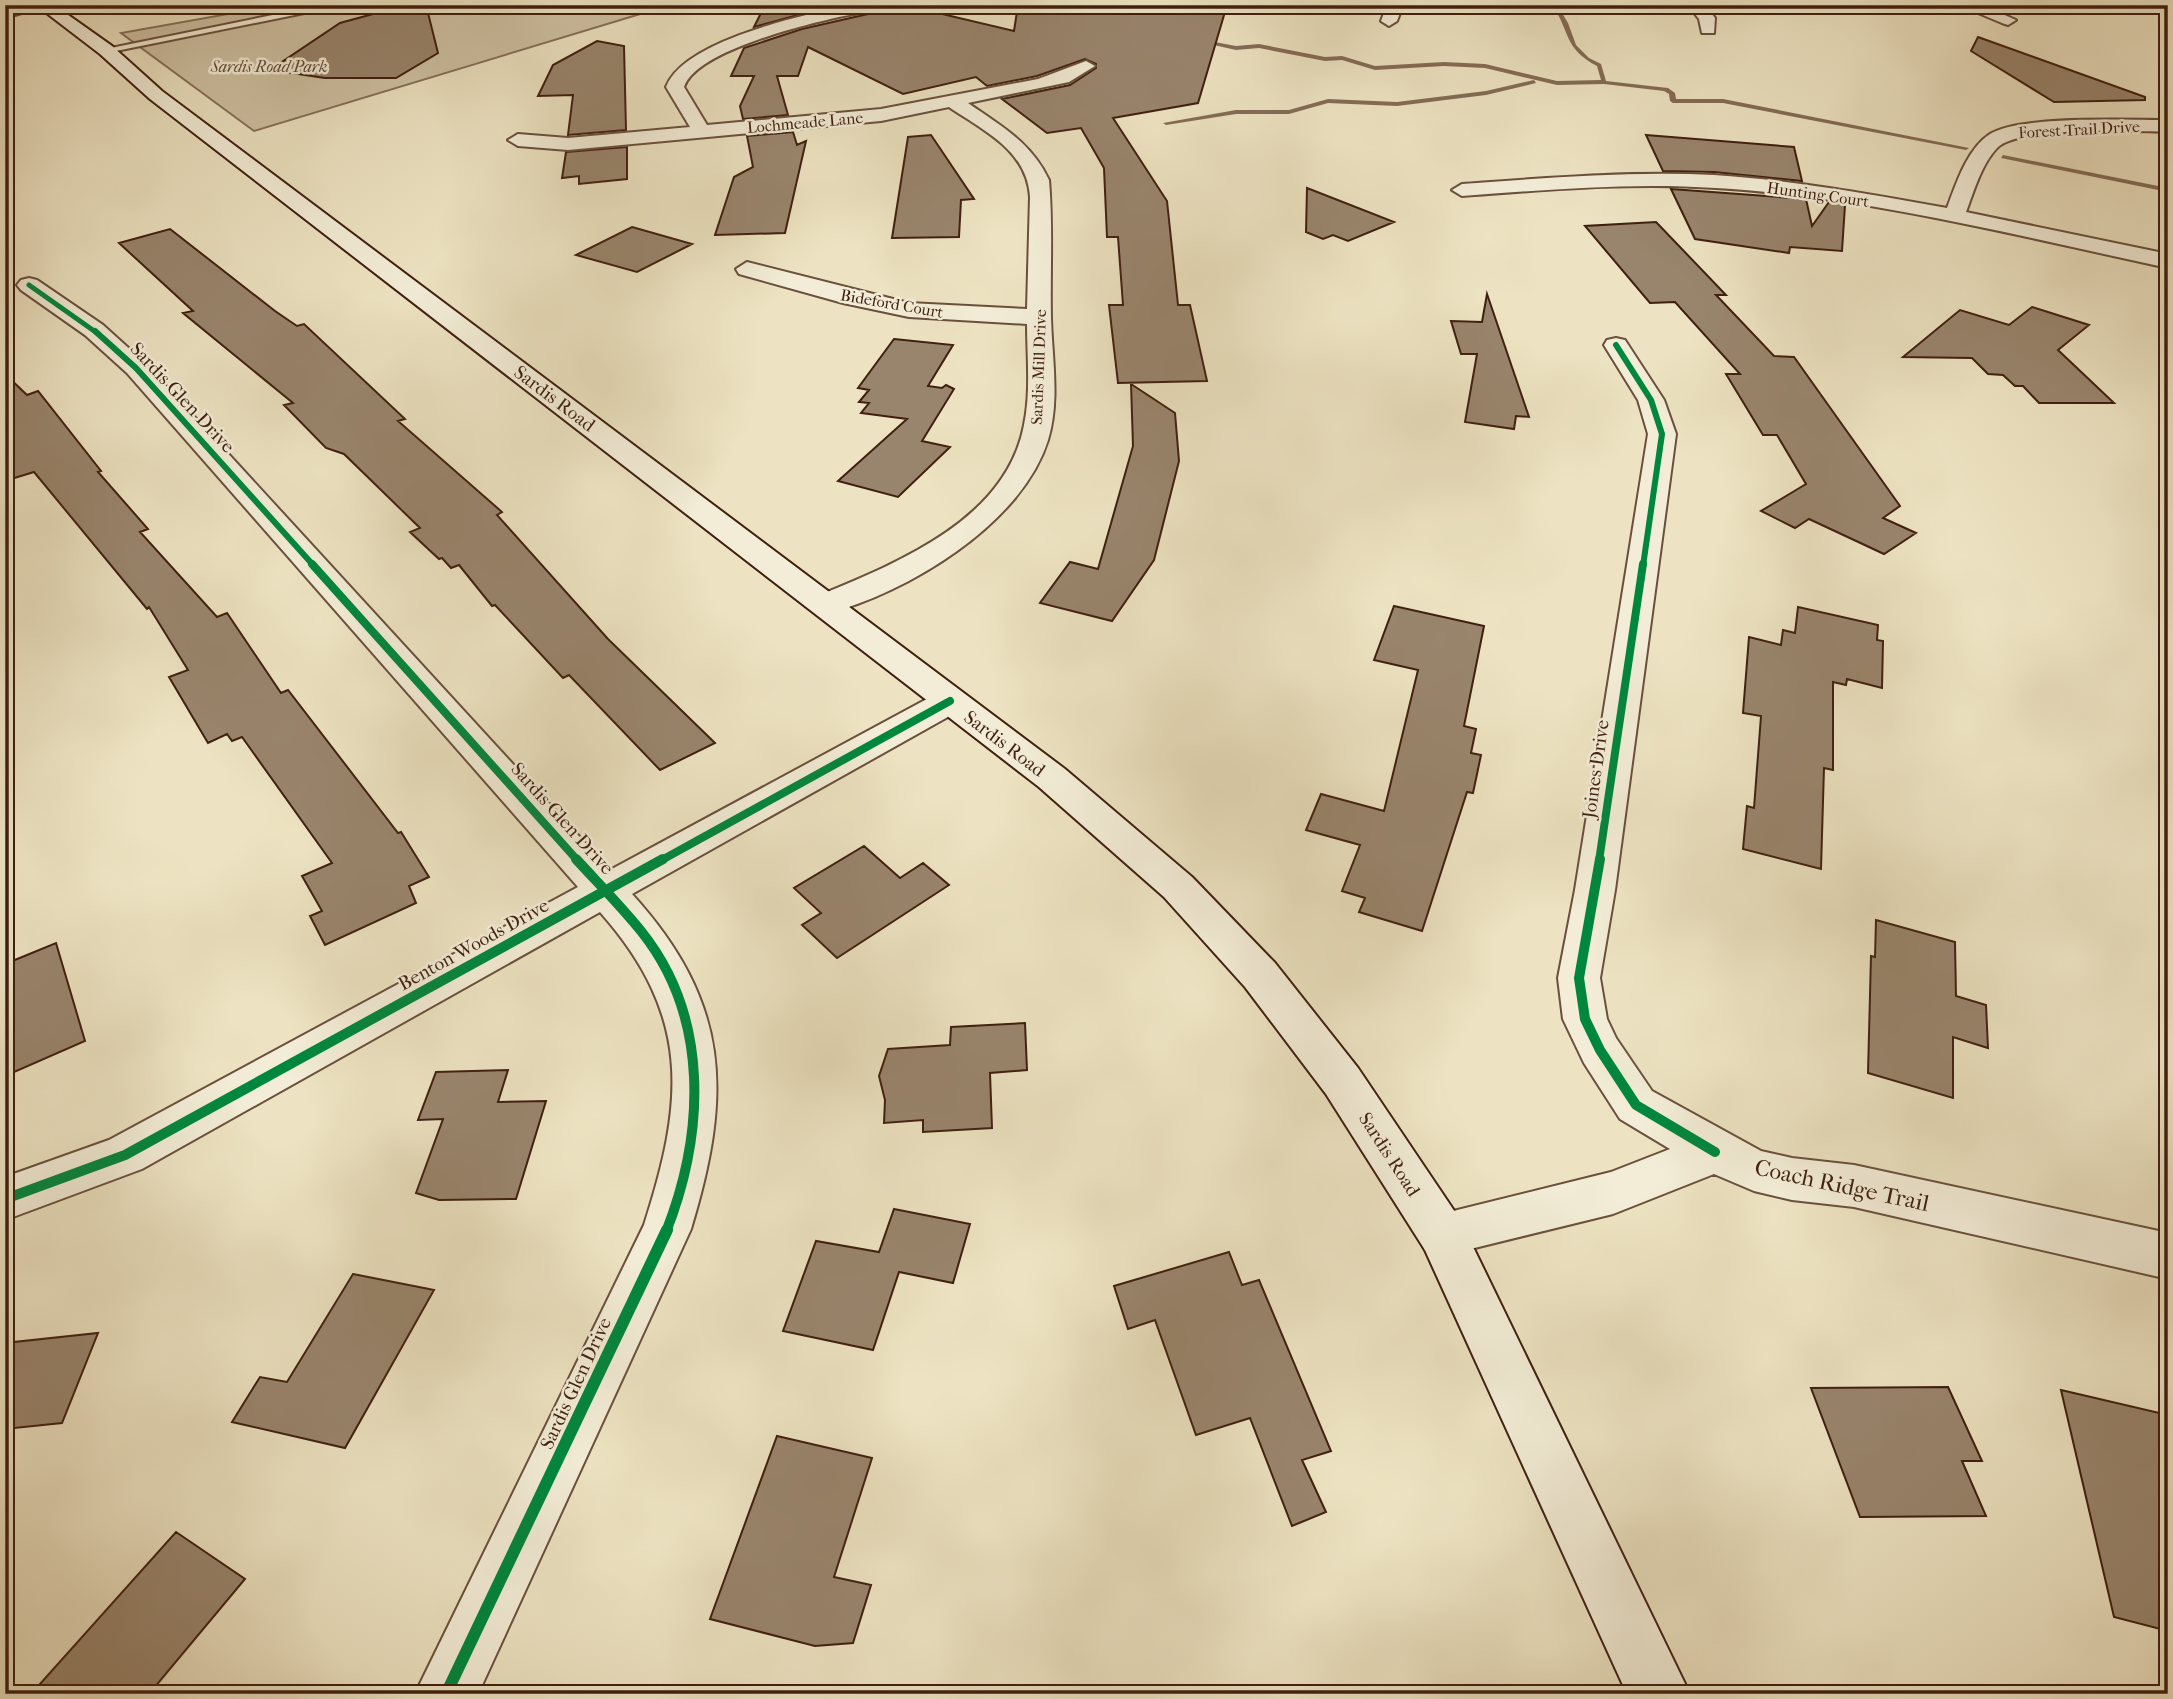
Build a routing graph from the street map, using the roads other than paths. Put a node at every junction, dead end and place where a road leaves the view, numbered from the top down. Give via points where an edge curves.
1 (42, 5) edge
2 (339, 5) edge
3 (873, 5) edge
4 (1395, 5) edge
5 (1696, 5) edge
6 (1967, 5) edge
7 (5, 13) edge
8 (2008, 20) dead end
9 (1389, 21) dead end
10 (1708, 30) dead end
11 (106, 50) junction
12 (1086, 66) dead end
13 (954, 102) junction
14 (2168, 126) edge
15 (702, 132) junction
16 (518, 140) dead end
17 (1462, 190) dead end
18 (1954, 217) junction
19 (2168, 261) edge
20 (747, 269) dead end
21 (29, 285) dead end
22 (1040, 317) junction
23 (1616, 345) dead end
24 (827, 604) junction
25 (950, 701) junction
26 (605, 891) junction
27 (1715, 1152) junction
28 (5, 1199) edge
29 (1441, 1234) junction
30 (2168, 1256) edge
31 (446, 1694) edge
32 (1659, 1694) edge

1 - 7 street
1 - 11 street, Sardis Road
2 - 11 lane
3 - 15 street via 802,23 692,65 675,87
4 - 9 street
5 - 10 street via 1707,18
6 - 8 street
11 - 24 street, Sardis Road via 156,95
12 - 13 street, Lochmeade Lane via 1063,78
13 - 15 street, Lochmeade Lane via 869,116
13 - 22 street, Sardis Mill Drive via 1000,131 1029,158 1035,170 1040,192
14 - 18 street, Forest Trail Drive via 2035,130 2000,137 1974,171
15 - 16 street, Lochmeade Lane via 568,144
17 - 18 street, Hunting Court via 1609,180 1735,183
18 - 19 street, Hunting Court
20 - 22 street, Bideford Court via 898,308
21 - 26 street, Sardis Glen Drive via 94,330 136,368
22 - 24 street, Sardis Mill Drive via 1035,439 1026,463 995,505 923,559
23 - 27 street, Joines Drive via 1651,400 1662,434 1579,978 1586,1019 1636,1105
24 - 25 street, Sardis Road
25 - 26 street, Benton Woods Drive
25 - 29 street, Sardis Road via 1052,778 1178,887 1221,932 1342,1081
26 - 28 street, Benton Woods Drive via 125,1155
26 - 31 street, Sardis Glen Drive via 664,962 682,1001 692,1038 696,1082 688,1166 667,1229
27 - 29 street via 1613,1193
27 - 30 street, Coach Ridge Trail via 1754,1170 1793,1179 1854,1186
29 - 32 street, Sardis Road

